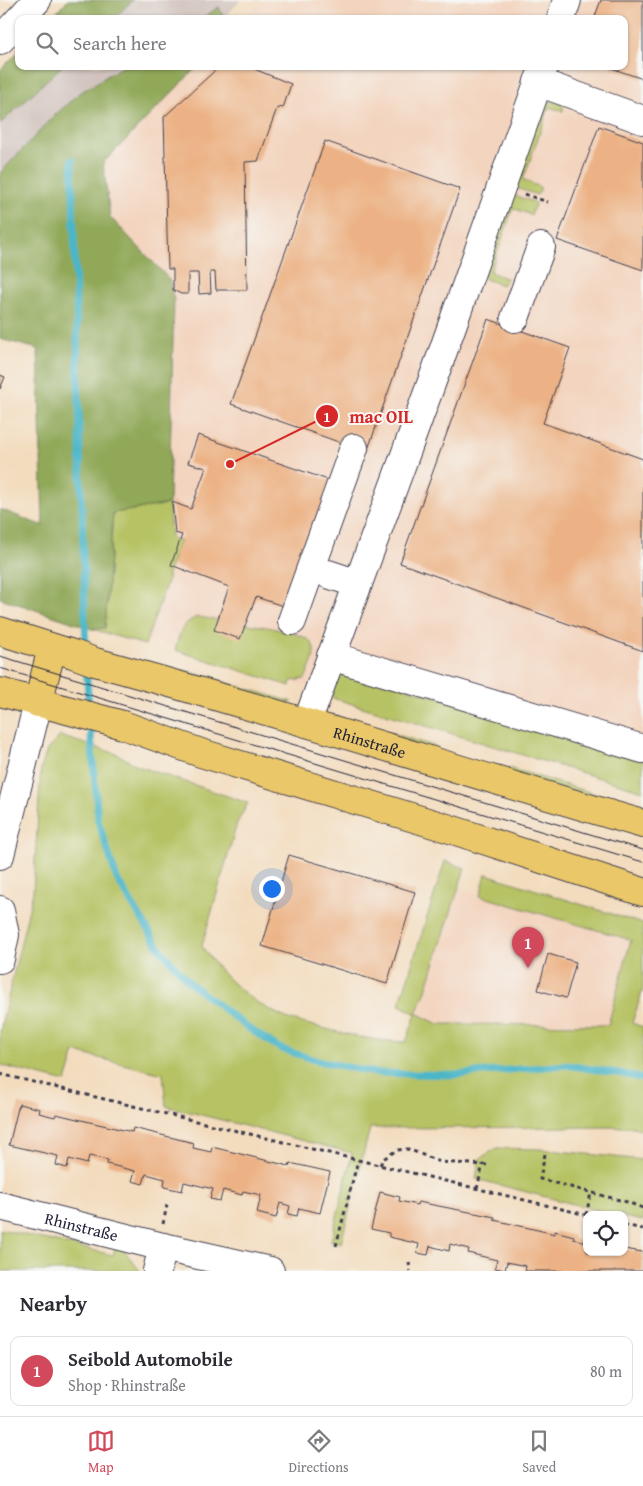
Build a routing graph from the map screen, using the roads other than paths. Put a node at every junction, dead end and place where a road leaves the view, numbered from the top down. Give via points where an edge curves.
1 (37, 0) edge
2 (567, 0) edge
3 (23, 15) edge
4 (562, 15) edge
5 (541, 74) edge
6 (643, 120) edge
7 (541, 247) dead end
8 (515, 318) dead end
9 (354, 448) dead end
10 (328, 574) dead end
11 (358, 584) junction
12 (292, 621) dead end
13 (0, 631) edge
14 (73, 655) junction
15 (331, 656) junction
16 (0, 692) edge
17 (38, 703) junction
18 (307, 723) junction
19 (643, 749) edge
20 (643, 824) edge
21 (0, 855) edge
22 (643, 892) edge
23 (0, 910) edge
24 (0, 959) edge
25 (0, 1206) edge
26 (160, 1259) edge
27 (270, 1271) edge

1 - 3 street
2 - 4 street
5 - 6 street
5 - 11 street
7 - 8 street
9 - 12 street
10 - 11 street
11 - 15 street
13 - 14 main road, Rhinstraße
14 - 17 main road
14 - 18 main road, Rhinstraße
15 - 18 street
15 - 19 street
16 - 17 main road
17 - 21 street
17 - 22 main road via 88,715
18 - 20 main road, Rhinstraße
23 - 24 street via 6,935
25 - 26 street, Rhinstraße
26 - 27 street, Rhinstraße

